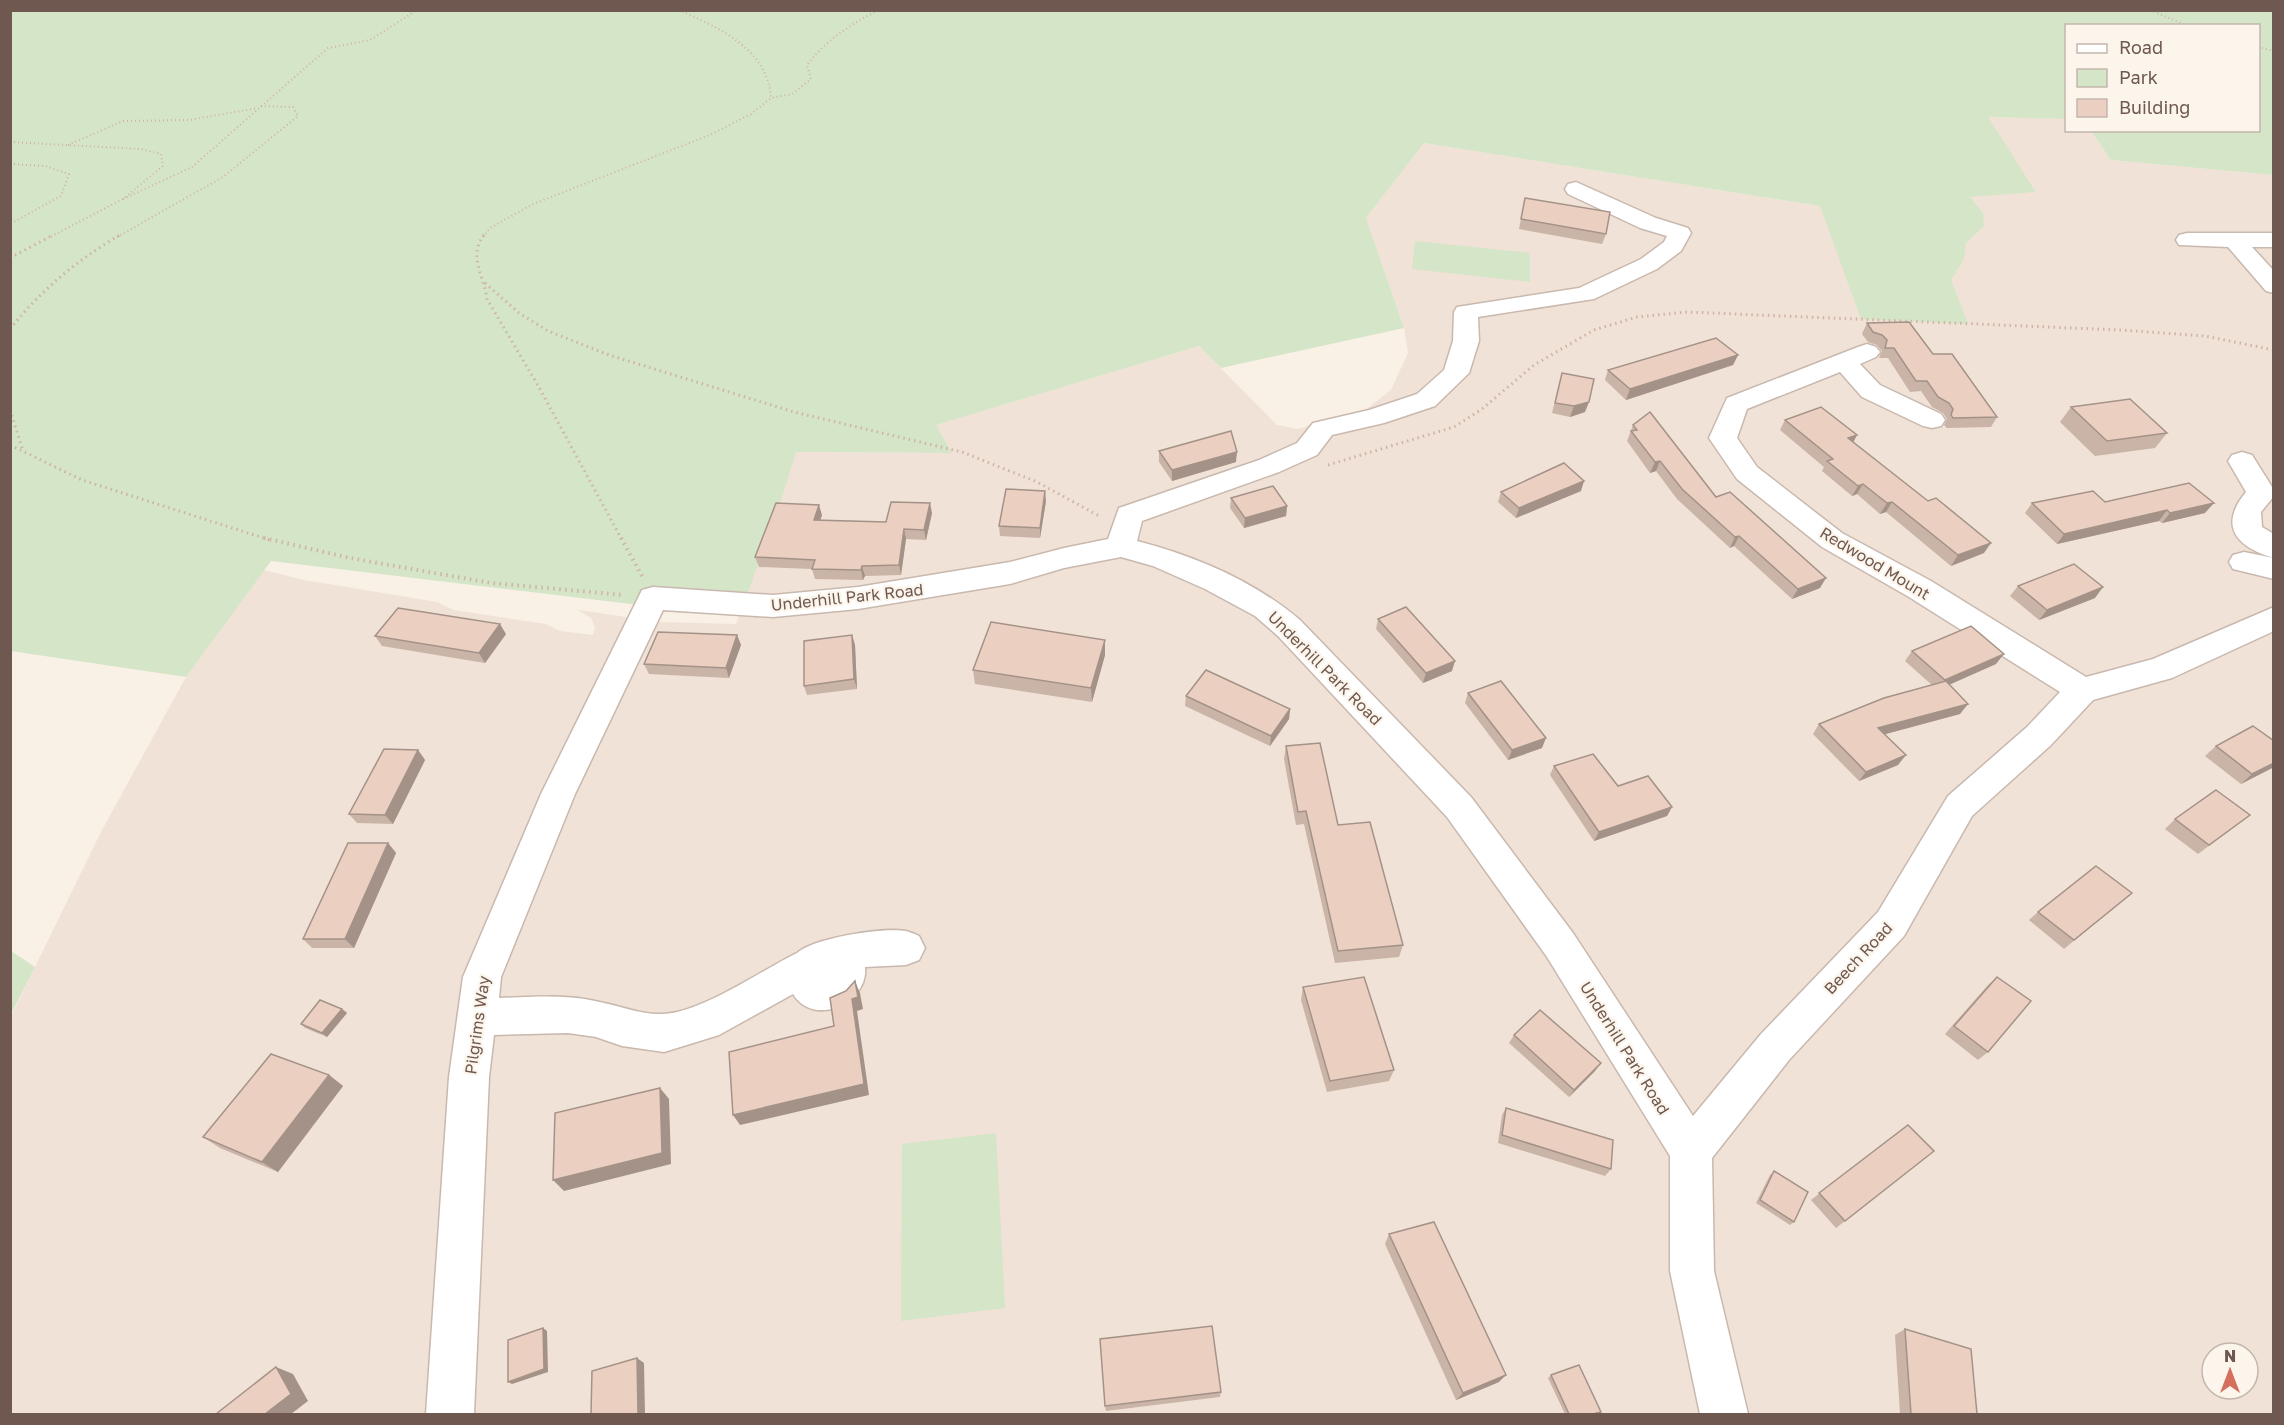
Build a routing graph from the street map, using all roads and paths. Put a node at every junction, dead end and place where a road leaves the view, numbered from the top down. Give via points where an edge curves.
1 (417, 10) edge
2 (679, 10) edge
3 (879, 10) edge
4 (1043, 10) edge
5 (1111, 10) edge
6 (2150, 10) edge
7 (2183, 24) edge
8 (771, 98) junction
9 (260, 107) junction
10 (10, 142) edge
11 (68, 146) junction
12 (10, 164) edge
13 (1575, 198) dead end
14 (123, 199) junction
15 (10, 224) edge
16 (2187, 240) dead end
17 (2234, 240) junction
18 (2274, 240) edge
19 (10, 258) edge
20 (485, 283) junction
21 (2274, 286) edge
22 (10, 329) edge
23 (2274, 350) edge
24 (10, 410) edge
25 (1932, 420) dead end
26 (10, 445) edge
27 (23, 451) junction
28 (2242, 461) dead end
29 (1317, 468) dead end
30 (1121, 547) junction
31 (2274, 548) edge
32 (2244, 562) dead end
33 (2274, 569) edge
34 (653, 598) junction
35 (2274, 618) edge
36 (2082, 690) junction
37 (906, 948) dead end
38 (477, 1017) junction
39 (1691, 1151) junction
40 (450, 1414) edge
41 (1724, 1414) edge

1 - 9 path via 370,40 328,48
2 - 8 path via 742,44 761,63 772,85
3 - 8 path via 823,44 807,65 811,79 792,94
4 - 5 path
6 - 7 path
8 - 20 path via 752,114 710,135 534,204 490,228 477,244 476,260
9 - 11 path via 189,120 123,121
9 - 14 path via 192,167
9 - 22 path via 293,107 298,116 225,176 86,254 27,305
10 - 11 path
11 - 14 path via 141,149 162,154 163,166
12 - 15 path via 45,166 69,174 61,196
13 - 30 street via 1680,233 1673,246 1649,264 1585,294 1466,312 1466,341 1456,373 1426,400 1323,429 1307,449 1269,466 1129,514
14 - 19 path
16 - 17 street
17 - 18 street
17 - 21 street
20 - 30 path via 519,313 548,331 609,355 794,412 962,452 1037,482 1100,514
20 - 34 path via 487,299
23 - 29 path via 2205,336 2120,330 1687,312 1637,317 1594,330 1534,365 1454,427
24 - 27 path
25 - 36 street, Redwood Mount via 1871,391 1855,357 1736,405 1723,438 1747,473 1832,540 1920,589
26 - 27 path
27 - 34 path via 92,483 250,535 339,556 491,583
28 - 31 street via 2261,493 2247,510 2247,531
30 - 34 street, Underhill Park Road via 1010,573 858,598 773,606
30 - 39 street, Underhill Park Road via 1162,558 1216,580 1266,608 1406,750 1459,807 1553,935
32 - 33 street
34 - 38 street, Pilgrims Way via 553,805 482,976
35 - 36 street via 2161,669
36 - 39 street, Beech Road via 2039,736 1960,806 1891,924 1775,1047
37 - 38 street via 876,948 822,961 705,1022 664,1033 568,1015
38 - 40 street, Pilgrims Way via 469,1077
39 - 41 street via 1692,1271

